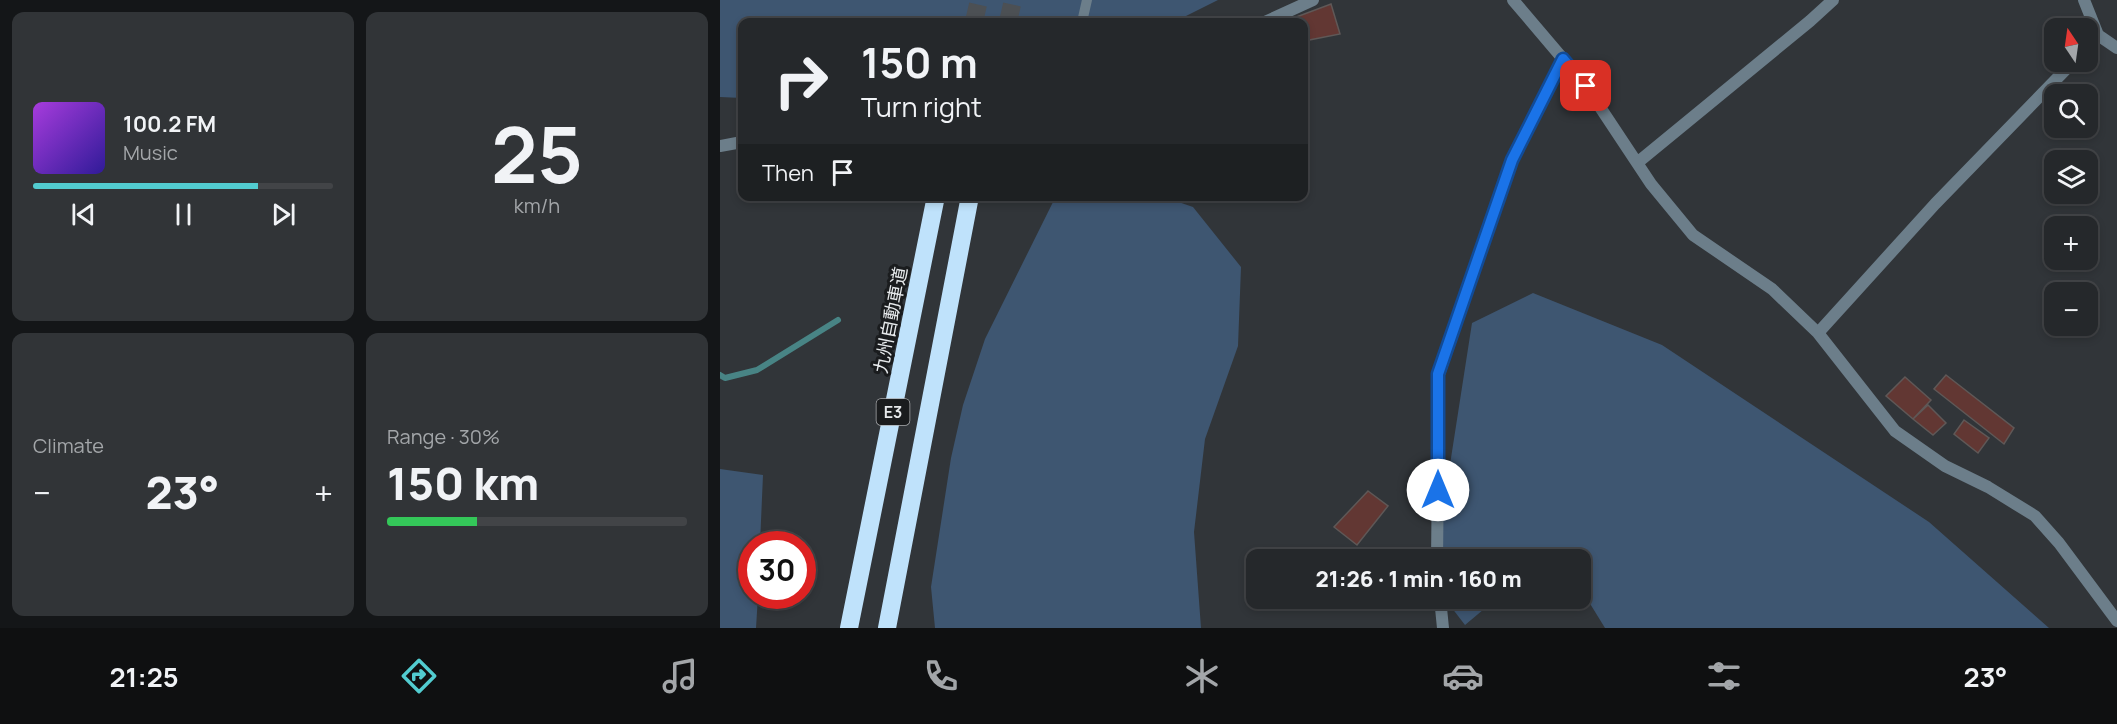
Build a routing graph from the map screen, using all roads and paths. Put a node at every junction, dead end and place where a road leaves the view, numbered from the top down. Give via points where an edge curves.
1 (1087, 0) edge
2 (1313, 0) edge
3 (1513, 0) edge
4 (1833, 0) edge
5 (2084, 0) edge
6 (1083, 18) edge
7 (1274, 18) edge
8 (2091, 18) edge
9 (2098, 35) edge
10 (2117, 48) edge
11 (1563, 59) junction
12 (2063, 72) edge
13 (738, 143) edge
14 (720, 146) edge
15 (1637, 164) junction
16 (935, 201) edge
17 (969, 201) edge
18 (1818, 333) junction
19 (1437, 549) edge
20 (1441, 609) edge
21 (2117, 621) edge
22 (849, 628) edge
23 (887, 628) edge
24 (1443, 628) edge

1 - 6 lane
2 - 7 street
3 - 11 street
4 - 15 street
5 - 8 street
9 - 10 street
11 - 15 street via 1586,86
11 - 19 street via 1512,160 1438,374
12 - 18 street via 1935,204
13 - 14 street
15 - 18 street via 1693,234 1772,289
16 - 22 highway, 九州自動車道 / E3
17 - 23 highway, E3
18 - 21 street via 1895,431 1945,466 2035,516 2060,543
20 - 24 street

